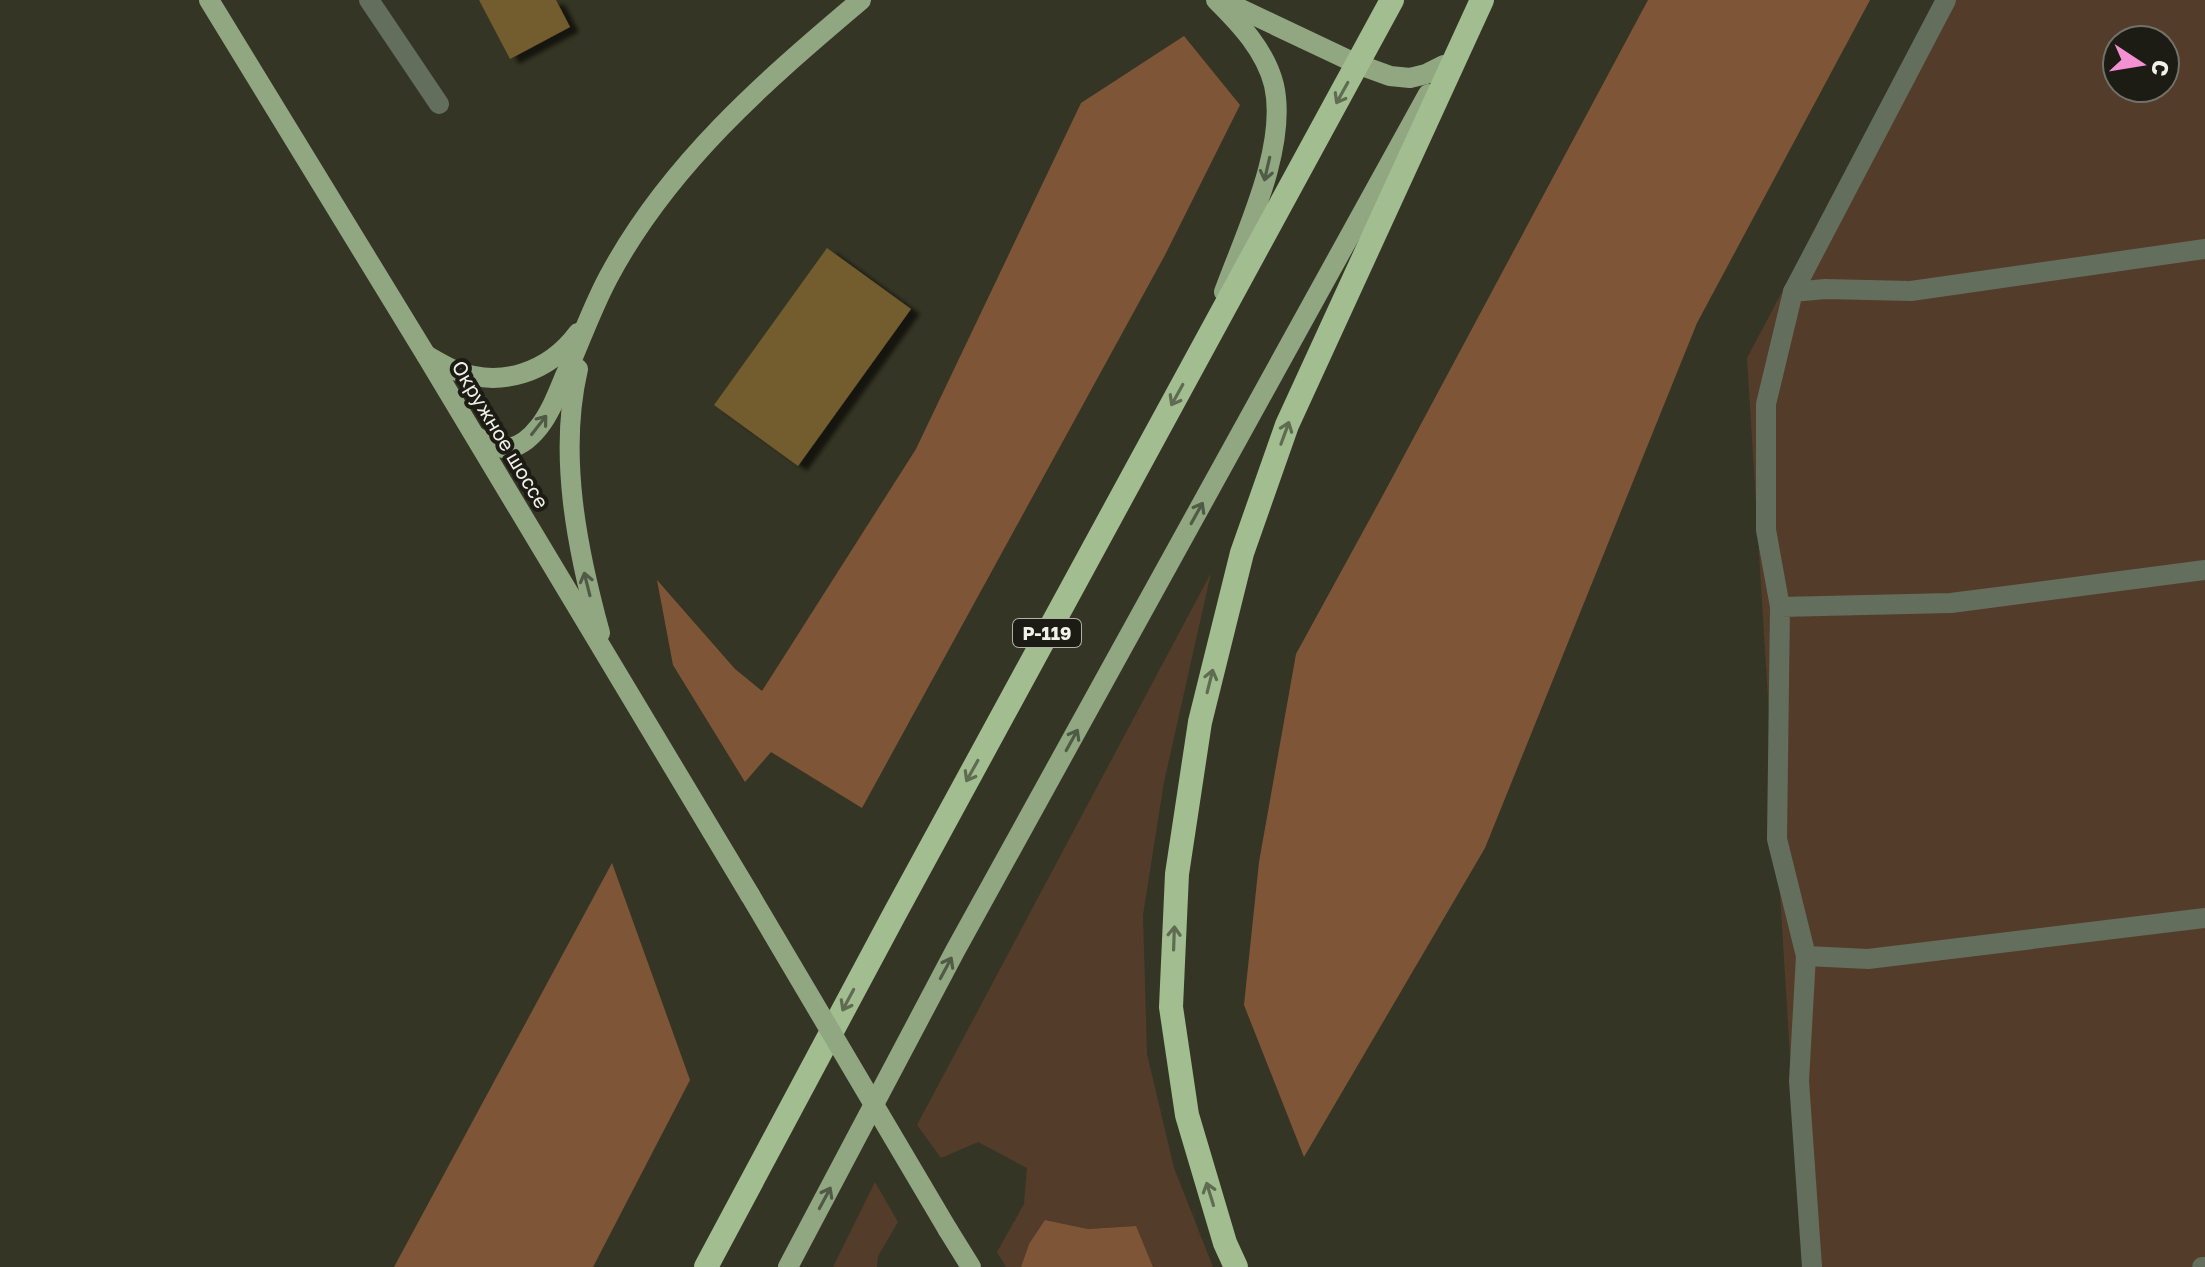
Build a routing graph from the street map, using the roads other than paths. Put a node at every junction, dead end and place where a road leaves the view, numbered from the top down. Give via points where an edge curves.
1 (209, 0) edge
2 (369, 0) edge
3 (861, 0) edge
4 (1216, 0) edge
5 (1222, 0) edge
6 (1392, 0) edge
7 (1481, 0) edge
8 (1946, 0) edge
9 (1357, 64) junction
10 (1444, 65) junction
11 (439, 104) dead end
12 (2205, 249) edge
13 (1793, 292) junction
14 (594, 310) junction
15 (1204, 346) junction
16 (426, 355) junction
17 (474, 435) junction
18 (2205, 570) edge
19 (1780, 607) junction
20 (608, 660) junction
21 (2205, 918) edge
22 (1806, 956) junction
23 (706, 1267) edge
24 (788, 1267) edge
25 (971, 1267) edge
26 (1236, 1267) edge
27 (1812, 1267) edge

1 - 16 main road, Окружное шоссе
2 - 11 lane
3 - 14 main road via 747,100 691,158 629,242
4 -> 15 main road via 1243,27 1265,63 1274,86 1277,126 1265,180
5 - 9 main road
6 - 9 highway, Р-119
7 - 10 main road
26 -> 7 highway via 1187,1115 1171,1007 1177,874 1200,722 1242,553 1287,425
8 - 13 lane
9 - 10 main road via 1410,78
9 -> 15 highway, Р-119
24 -> 10 main road via 955,951
12 - 13 lane via 1911,291
13 - 19 lane via 1766,404 1766,530
14 - 16 main road via 556,357 525,373 479,377
17 -> 14 main road via 506,449 539,427
20 -> 14 main road via 582,563 569,435 574,383
15 -> 23 highway, Р-119
16 - 17 main road, Окружное шоссе
17 - 20 main road, Окружное шоссе
18 - 19 lane via 1951,603
19 - 22 lane via 1777,839
20 - 25 main road, Окружное шоссе, bridge
21 - 22 lane via 1868,959
22 - 27 lane via 1799,1081

